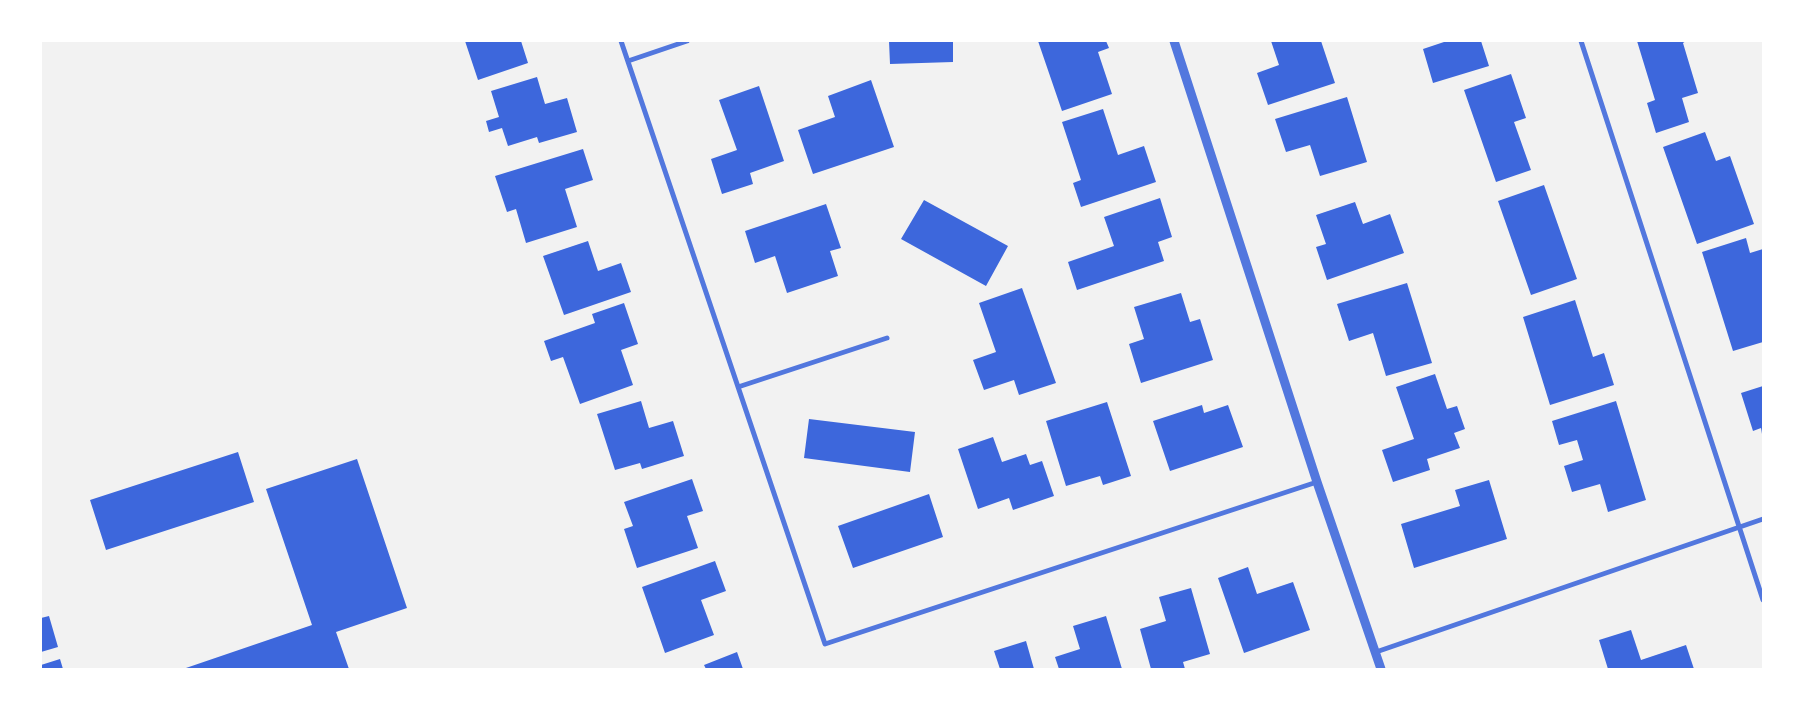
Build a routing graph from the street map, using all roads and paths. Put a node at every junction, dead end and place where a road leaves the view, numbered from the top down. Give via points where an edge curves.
1 (621, 41) edge
2 (687, 41) edge
3 (1174, 41) edge
4 (1581, 41) edge
5 (628, 61) junction
6 (886, 338) dead end
7 (738, 387) junction
8 (1317, 482) junction
9 (1763, 519) edge
10 (1739, 527) junction
11 (1763, 600) edge
12 (1376, 652) junction
13 (1381, 669) edge

1 - 5 street
2 - 5 street
3 - 8 street
4 - 10 street
5 - 7 street
6 - 7 street
7 - 8 street via 825,644
8 - 12 street
9 - 10 street
10 - 11 street
10 - 12 street
12 - 13 street

